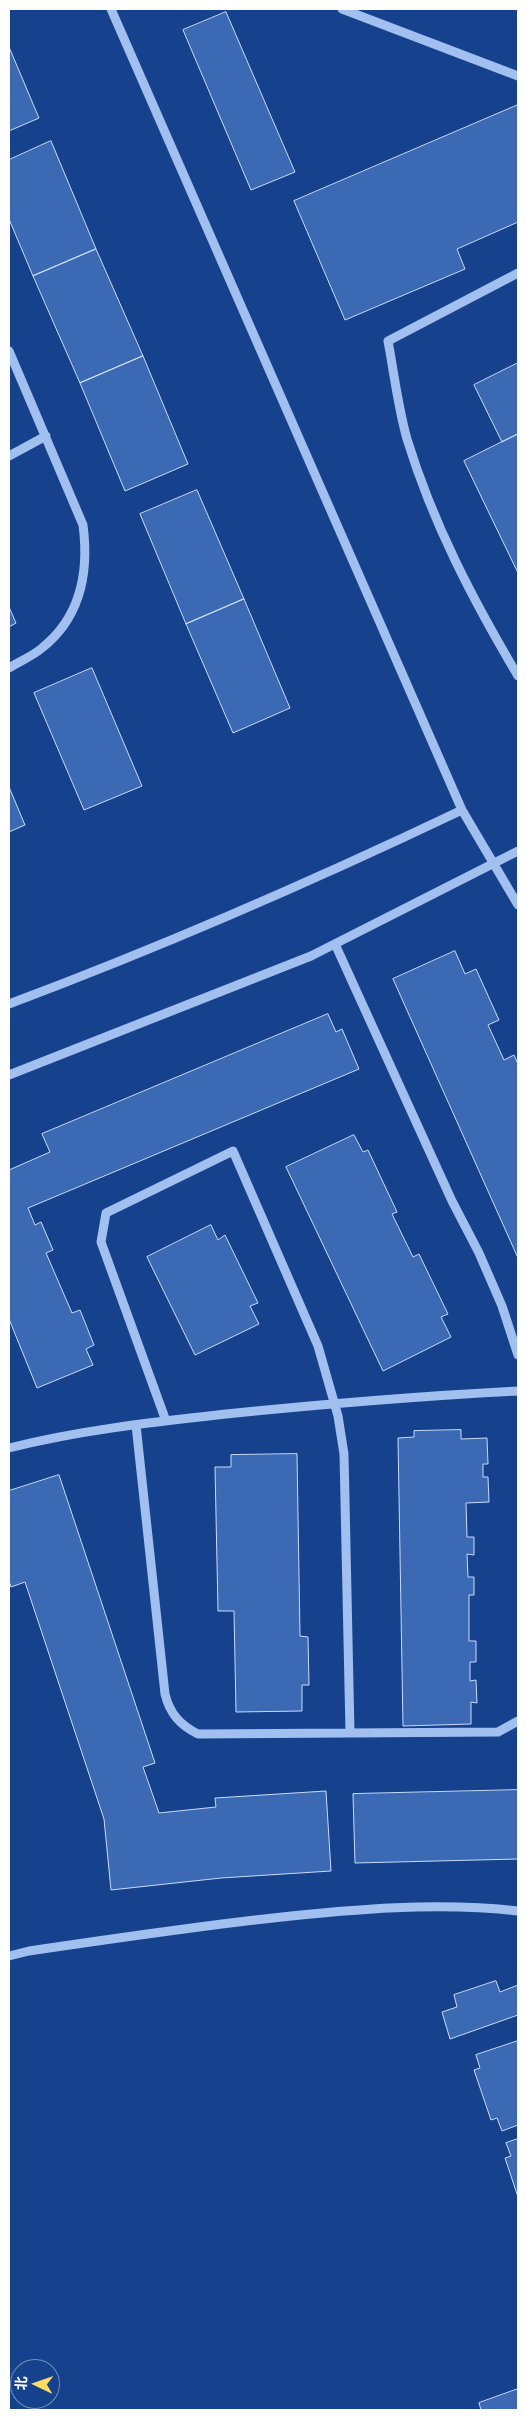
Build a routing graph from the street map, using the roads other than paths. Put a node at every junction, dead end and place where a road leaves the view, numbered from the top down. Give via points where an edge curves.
1 (111, 9) edge
2 (342, 9) edge
3 (518, 76) edge
4 (518, 273) edge
5 (9, 351) edge
6 (46, 436) junction
7 (9, 456) edge
8 (9, 668) edge
9 (518, 676) edge
10 (462, 810) junction
11 (518, 850) edge
12 (495, 863) junction
13 (518, 905) edge
14 (335, 944) junction
15 (9, 1004) edge
16 (9, 1075) edge
17 (518, 1355) edge
18 (518, 1391) edge
19 (334, 1403) junction
20 (166, 1421) junction
21 (136, 1425) junction
22 (10, 1445) edge
23 (518, 1721) edge
24 (350, 1733) junction
25 (518, 1911) edge
26 (9, 1956) edge

1 - 10 street
2 - 3 street
4 - 9 street via 388,341 407,437 427,499 457,567
5 - 6 street
6 - 7 street
6 - 8 street via 83,524 84,578 79,598 57,634 42,649
10 - 12 street
10 - 15 street via 340,869 216,923
11 - 12 street
12 - 13 street
12 - 14 street
14 - 16 street
14 - 17 street via 452,1201 479,1253 502,1306
18 - 19 street
19 - 20 street
19 - 20 street via 318,1346 234,1151 106,1213 102,1242
19 - 24 street via 344,1454
20 - 21 street
21 - 22 street
21 - 24 street via 165,1694 176,1720 198,1734
23 - 24 street via 498,1732
25 - 26 street via 415,1906 361,1908 197,1927 29,1950

